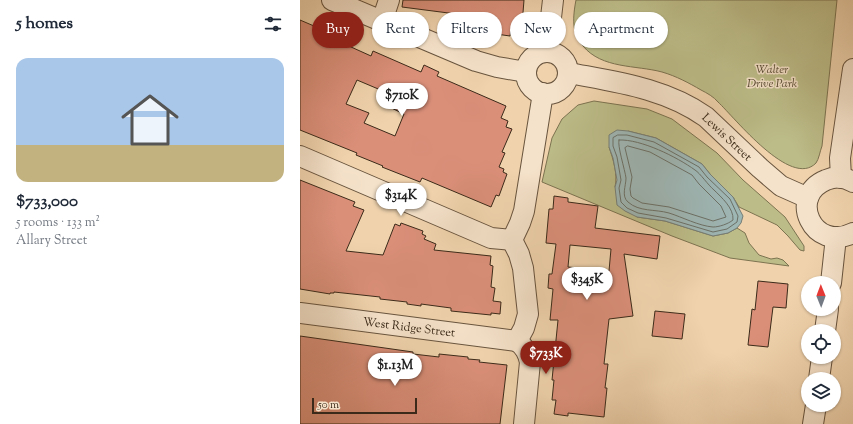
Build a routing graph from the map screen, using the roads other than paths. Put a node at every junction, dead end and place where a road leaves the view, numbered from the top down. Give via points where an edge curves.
1 (332, 0) edge
2 (389, 0) edge
3 (553, 0) edge
4 (385, 12) edge
5 (372, 17) edge
6 (429, 41) edge
7 (547, 52) junction
8 (853, 69) edge
9 (526, 72) junction
10 (568, 73) junction
11 (543, 93) junction
12 (300, 156) edge
13 (847, 180) edge
14 (808, 198) junction
15 (844, 235) edge
16 (512, 240) junction
17 (833, 276) edge
18 (300, 313) edge
19 (518, 341) junction
20 (815, 412) edge
21 (524, 424) edge
22 (813, 424) edge

1 - 5 street
2 - 4 street
3 - 7 street
6 - 9 street via 476,61
7 - 9 street via 531,59
7 - 10 street via 561,56
8 - 13 street via 840,158
9 - 11 street via 527,79 534,89
10 - 11 street via 564,86 553,93
10 - 14 street, Lewis Street via 657,91 699,111 781,186
11 - 16 street via 524,211
12 - 16 street via 491,238
13 - 14 street via 831,178 821,182
14 - 15 street via 808,216 818,231 827,236
15 - 17 street
16 - 19 street via 523,268 528,314
18 - 19 street, West Ridge Street
19 - 21 street via 528,353 530,362
20 - 22 street

